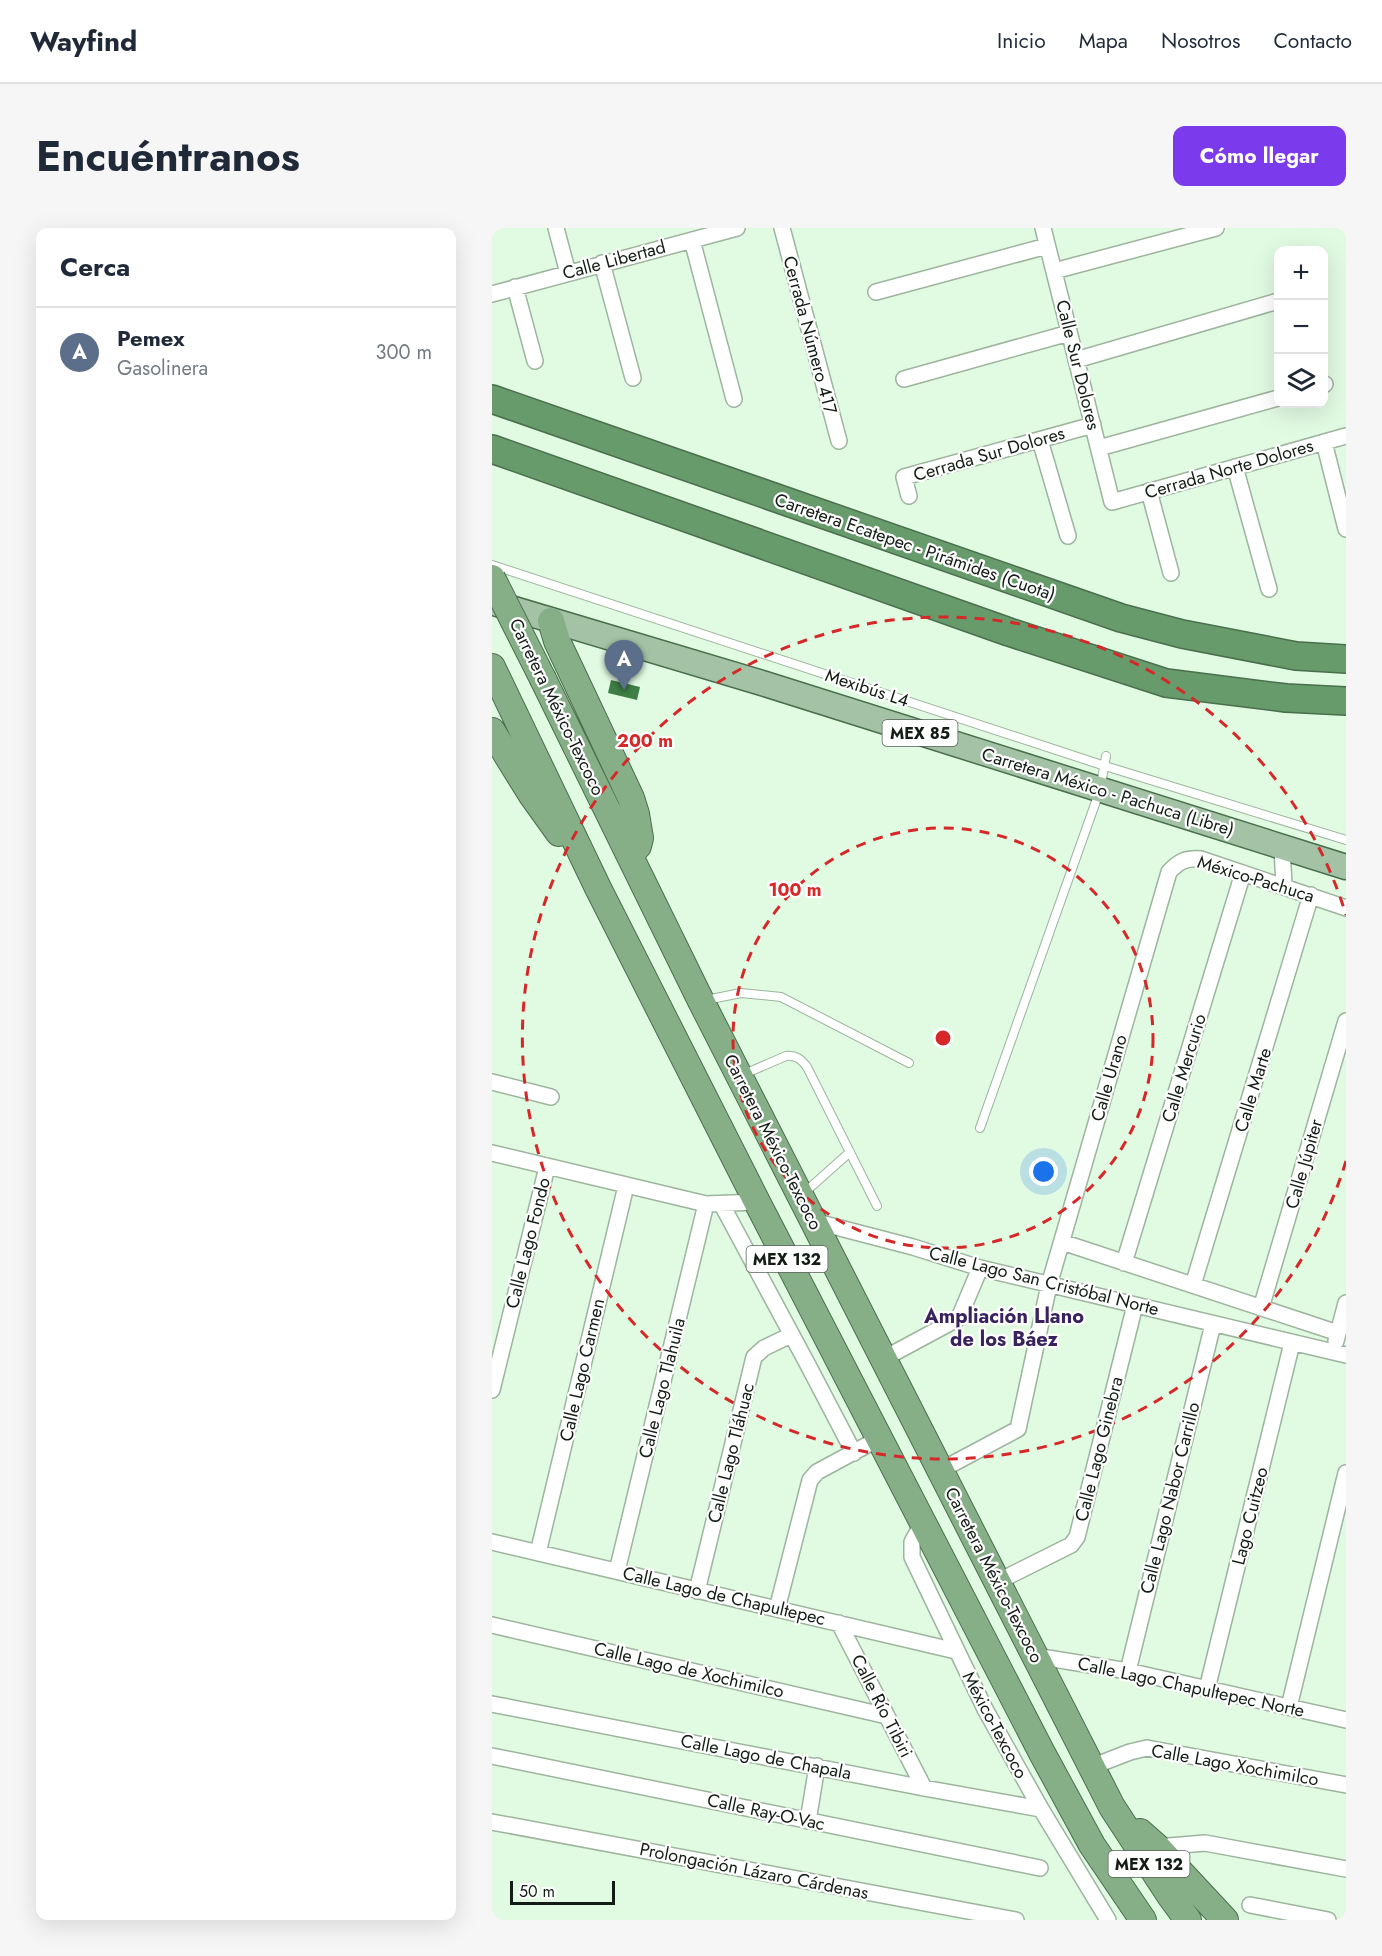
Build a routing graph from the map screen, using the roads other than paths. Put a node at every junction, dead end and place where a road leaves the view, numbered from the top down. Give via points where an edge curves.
1 (556, 228) edge
2 (737, 228) edge
3 (782, 228) edge
4 (1043, 228) edge
5 (1216, 228) edge
6 (692, 240) junction
7 (1047, 246) junction
8 (602, 264) junction
9 (1054, 271) junction
10 (568, 273) junction
11 (515, 288) junction
12 (876, 292) dead end
13 (492, 294) edge
14 (1274, 302) edge
15 (1069, 333) junction
16 (1076, 360) junction
17 (535, 361) dead end
18 (633, 378) dead end
19 (904, 379) dead end
20 (492, 399) edge
21 (734, 399) dead end
22 (1274, 399) edge
23 (1093, 425) junction
24 (1346, 436) edge
25 (1040, 440) junction
26 (839, 441) dead end
27 (1324, 442) junction
28 (1099, 448) junction
29 (492, 449) edge
30 (1235, 467) junction
31 (1149, 492) junction
32 (909, 496) dead end
33 (1112, 502) joint
34 (1346, 529) edge
35 (1068, 536) dead end
36 (492, 565) edge
37 (1171, 573) dead end
38 (492, 578) edge
39 (1269, 589) dead end
40 (492, 602) edge
41 (551, 621) junction
42 (1346, 659) edge
43 (492, 667) edge
44 (1346, 701) edge
45 (492, 731) edge
46 (1106, 756) dead end
47 (1105, 766) junction
48 (1100, 790) junction
49 (1346, 840) edge
50 (1282, 847) junction
51 (630, 855) junction
52 (1346, 867) edge
53 (590, 870) junction
54 (1169, 872) joint
55 (1243, 873) junction
56 (1284, 886) junction
57 (1311, 895) junction
58 (1346, 908) edge
59 (701, 1001) junction
60 (1346, 1021) edge
61 (909, 1063) dead end
62 (740, 1076) junction
63 (492, 1082) edge
64 (551, 1097) dead end
65 (980, 1128) dead end
66 (850, 1152) junction
67 (492, 1154) edge
68 (547, 1167) junction
69 (626, 1186) junction
70 (801, 1196) junction
71 (757, 1202) junction
72 (706, 1204) junction
73 (722, 1205) junction
74 (877, 1206) dead end
75 (813, 1221) junction
76 (1062, 1242) junction
77 (1124, 1263) junction
78 (980, 1268) junction
79 (796, 1278) junction
80 (1049, 1285) junction
81 (1193, 1285) junction
82 (1346, 1303) edge
83 (1135, 1305) junction
84 (778, 1307) junction
85 (1262, 1308) junction
86 (1213, 1324) junction
87 (1338, 1333) junction
88 (791, 1335) junction
89 (1292, 1343) junction
90 (834, 1349) junction
91 (1339, 1354) edge
92 (883, 1359) junction
93 (808, 1365) junction
94 (492, 1390) edge
95 (880, 1438) junction
96 (854, 1453) junction
97 (941, 1470) junction
98 (1346, 1473) edge
99 (923, 1522) junction
100 (492, 1542) edge
101 (538, 1553) junction
102 (617, 1571) junction
103 (997, 1582) junction
104 (697, 1591) junction
105 (777, 1609) junction
106 (839, 1623) junction
107 (492, 1625) edge
108 (956, 1651) junction
109 (1035, 1656) junction
110 (1128, 1671) junction
111 (1207, 1689) junction
112 (492, 1704) edge
113 (1289, 1707) junction
114 (887, 1716) junction
115 (1346, 1720) edge
116 (492, 1756) edge
117 (817, 1766) junction
118 (1091, 1767) junction
119 (1346, 1785) edge
120 (924, 1788) junction
121 (1112, 1807) junction
122 (1041, 1809) junction
123 (808, 1821) junction
124 (492, 1822) edge
125 (1092, 1845) junction
126 (1157, 1847) junction
127 (1040, 1868) dead end
128 (1346, 1869) edge
129 (1250, 1905) dead end
130 (1016, 1920) edge
131 (1108, 1920) edge
132 (1125, 1920) edge
133 (1143, 1920) edge
134 (1188, 1920) edge
135 (1225, 1920) edge
136 (1328, 1920) edge

1 - 10 street
2 - 6 street, Calle Libertad
3 - 26 street, Cerrada Número 417
4 - 7 street, Calle Sur Dolores
5 - 9 street
6 - 8 street, Calle Libertad
6 - 21 street
7 - 9 street, Calle Sur Dolores
7 - 12 street
8 - 10 street, Calle Libertad
8 - 18 street
9 - 15 street, Calle Sur Dolores
10 - 11 street, Calle Libertad
11 - 13 street, Calle Libertad
11 - 17 street
14 - 16 street
15 - 16 street, Calle Sur Dolores
15 - 19 street
16 - 23 street, Calle Sur Dolores
20 - 42 highway, Carretera Ecatepec - Pirámides (Cuota) via 1121,618 1296,656
22 - 28 street
23 - 25 street, Cerrada Sur Dolores
23 - 28 street, Calle Sur Dolores
24 - 27 street, Cerrada Norte Dolores
25 - 32 street, Cerrada Sur Dolores via 904,477
25 - 35 street
27 - 30 street, Cerrada Norte Dolores
27 - 34 street
28 - 33 street, Calle Sur Dolores
29 - 44 highway via 1166,683
30 - 31 street, Cerrada Norte Dolores
30 - 39 street
31 - 33 street, Cerrada Norte Dolores
31 - 37 street
36 - 47 lane, Mexibús L4
38 - 51 highway, Carretera México-Texcoco / MEX 132, bridge
40 - 41 main road, Carretera México - Pachuca (Libre) / MEX 85
41 - 48 main road, Carretera México - Pachuca (Libre) / MEX 85
41 - 51 highway via 634,806 640,838
43 - 53 highway, MEX 132
45 - 53 highway via 545,815
46 - 47 lane
47 - 48 lane
47 - 49 lane, Mexibús L4
48 - 50 main road, Carretera México - Pachuca (Libre) / MEX 85
48 - 65 lane
50 - 52 main road, Carretera México - Pachuca (Libre) / MEX 85
50 - 56 street
51 - 59 highway, Carretera México-Texcoco / MEX 132
53 - 71 highway, MEX 132
54 - 55 street, México-Pachuca via 1188,858
54 - 76 street, Calle Urano
55 - 56 street, México-Pachuca
55 - 77 street, Calle Mercurio
56 - 57 street, México-Pachuca
57 - 58 street, México-Pachuca
57 - 81 street, Calle Marte
59 - 61 lane via 741,993 781,997
59 - 62 highway, Carretera México-Texcoco / MEX 132
60 - 85 street, Calle Júpiter
62 - 66 lane via 786,1056 801,1059
62 - 70 highway, Carretera México-Texcoco / MEX 132
63 - 64 street
66 - 70 lane
66 - 74 lane
67 - 68 street
68 - 69 street
68 - 94 street, Calle Lago Fondo
69 - 72 street
69 - 101 street, Calle Lago Carmen
70 - 75 highway, Carretera México-Texcoco / MEX 132
71 - 73 street
71 - 79 highway, MEX 132
72 - 73 street
72 - 102 street, Calle Lago Tlahuila
73 - 84 street
75 - 78 street, Calle Lago San Cristóbal Norte
75 - 92 highway, Carretera México-Texcoco / MEX 132
76 - 77 street, Calle Lago San Cristóbal Norte
76 - 80 street, Calle Urano
77 - 81 street, Calle Lago San Cristóbal Norte
78 - 80 street, Calle Lago San Cristóbal Norte
78 - 92 street via 959,1318
79 - 84 street
79 - 90 highway, MEX 132
80 - 83 street, Calle Lago San Cristóbal Norte
80 - 97 street, Calle Urano via 1018,1430
81 - 85 street, Calle Lago San Cristóbal Norte
82 - 87 street
83 - 86 street, Calle Lago San Cristóbal Norte
83 - 103 street, Calle Lago Ginebra via 1077,1537 1071,1545
84 - 88 street
85 - 87 street, Calle Lago San Cristóbal Norte
86 - 89 street, Calle Lago San Cristóbal Norte
86 - 110 street, Calle Lago Nabor Carrillo
87 - 91 street
88 - 93 street
88 - 104 street, Calle Lago Tláhuac via 754,1357
89 - 91 street, Calle Lago San Cristóbal Norte
89 - 111 street, Lago Cuitzeo
90 - 93 street
90 - 95 highway, MEX 132
92 - 97 highway, Carretera México-Texcoco / MEX 132
93 - 96 street
95 - 96 street
95 - 99 highway, MEX 132
96 - 105 street via 817,1472 810,1480
97 - 103 highway, Carretera México-Texcoco / MEX 132
98 - 113 street
99 - 108 street, México-Texcoco via 912,1542 912,1557
99 - 125 highway, MEX 132
100 - 101 street, Calle Lago de Chapultepec
101 - 102 street, Calle Lago de Chapultepec
102 - 104 street, Calle Lago de Chapultepec
103 - 109 highway, Carretera México-Texcoco / MEX 132
104 - 105 street, Calle Lago de Chapultepec
105 - 106 street, Calle Lago de Chapultepec
106 - 108 street, Calle Lago de Chapultepec
106 - 114 street, Calle Río Tibiri
107 - 114 street, Calle Lago de Xochimilco
108 - 122 street, México-Texcoco
109 - 110 street, Calle Lago Chapultepec Norte
109 - 118 highway, Carretera México-Texcoco / MEX 132
110 - 111 street, Calle Lago Chapultepec Norte
111 - 113 street, Calle Lago Chapultepec Norte
112 - 117 street, Calle Lago de Chapala
113 - 115 street, Calle Lago Chapultepec Norte
114 - 120 street, Calle Río Tibiri
116 - 123 street, Calle Ray-O-Vac
117 - 120 street, Calle Lago de Chapala
117 - 123 street
118 - 119 street, Calle Lago Xochimilco via 1147,1748
118 - 121 highway, Carretera México-Texcoco / MEX 132
120 - 122 street, Calle Lago de Chapala
121 - 126 highway
121 - 134 highway, Carretera México-Texcoco / MEX 132
122 - 131 street, México-Texcoco
123 - 127 street, Calle Ray-O-Vac
124 - 130 street, Prolongación Lázaro Cárdenas
125 - 132 highway
125 - 133 highway, MEX 132
126 - 128 street via 1205,1843
126 - 135 highway
129 - 136 street

